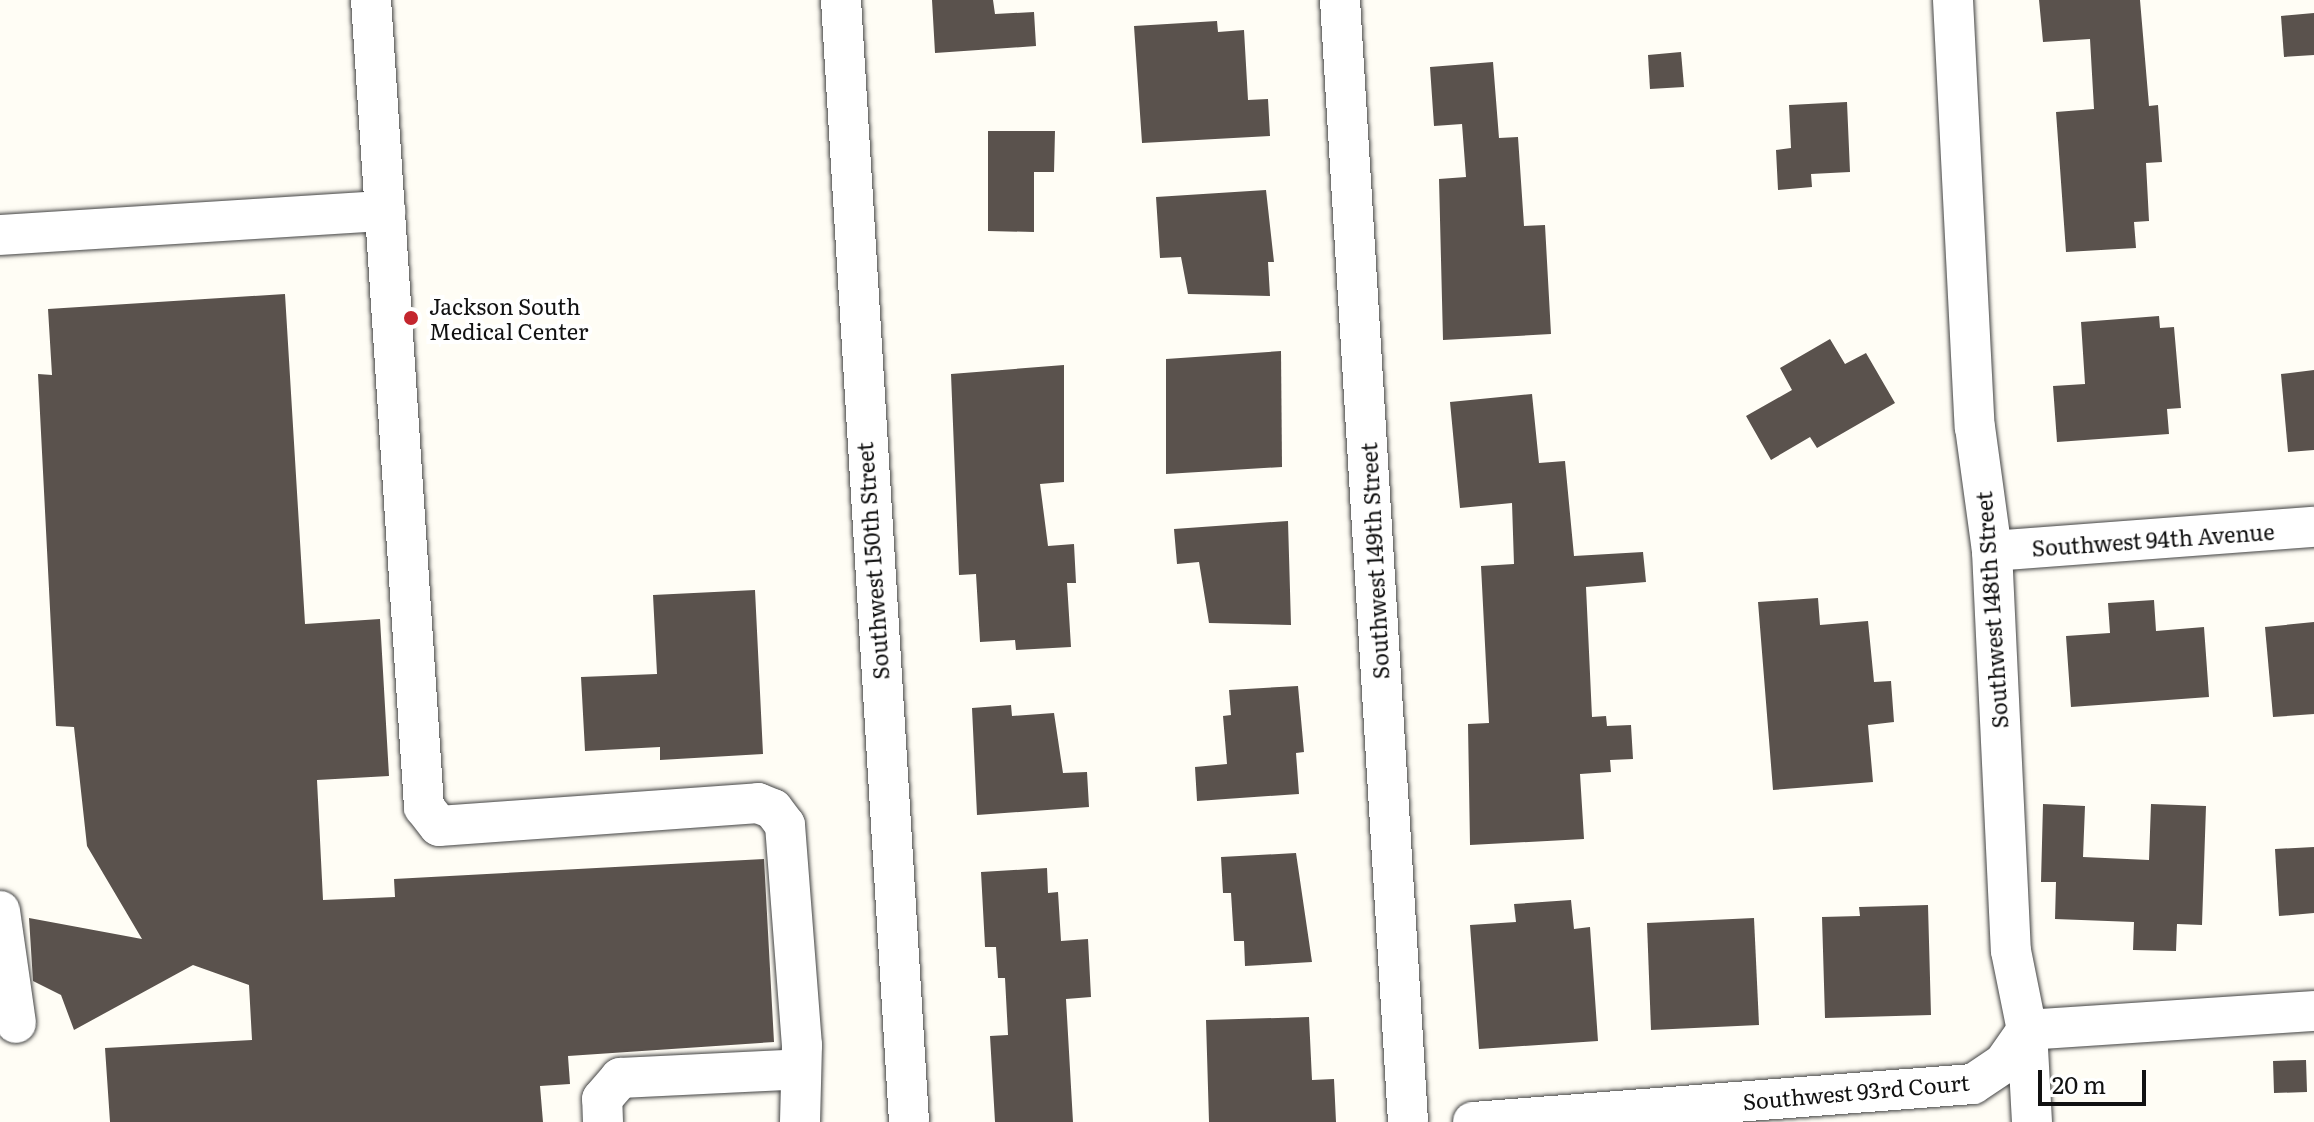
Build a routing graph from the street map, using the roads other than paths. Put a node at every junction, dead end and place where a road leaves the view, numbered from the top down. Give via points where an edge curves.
1 (371, 0) edge
2 (841, 0) edge
3 (1340, 0) edge
4 (1953, 0) edge
5 (385, 211) junction
6 (0, 235) edge
7 (2314, 527) edge
8 (1992, 551) junction
9 (0, 911) edge
10 (2314, 1011) edge
11 (16, 1023) dead end
12 (2027, 1030) junction
13 (801, 1069) junction
14 (603, 1122) edge
15 (800, 1122) edge
16 (909, 1122) edge
17 (1408, 1122) edge
18 (1473, 1122) edge
19 (2032, 1122) edge

1 - 5 street
2 - 16 street, Southwest 150th Street
3 - 17 street, Southwest 149th Street
4 - 8 street, Southwest 148th Street via 1975,427
5 - 6 street
5 - 13 street via 424,807 439,826 758,803 773,809 785,825
7 - 8 street, Southwest 94th Avenue
8 - 12 street, Southwest 148th Street via 2011,951
9 - 11 street
10 - 12 street
12 - 18 street, Southwest 93rd Court via 2004,1063 1973,1084
12 - 19 street, Southwest 148th Street
13 - 14 street via 620,1078 602,1099
13 - 15 street

